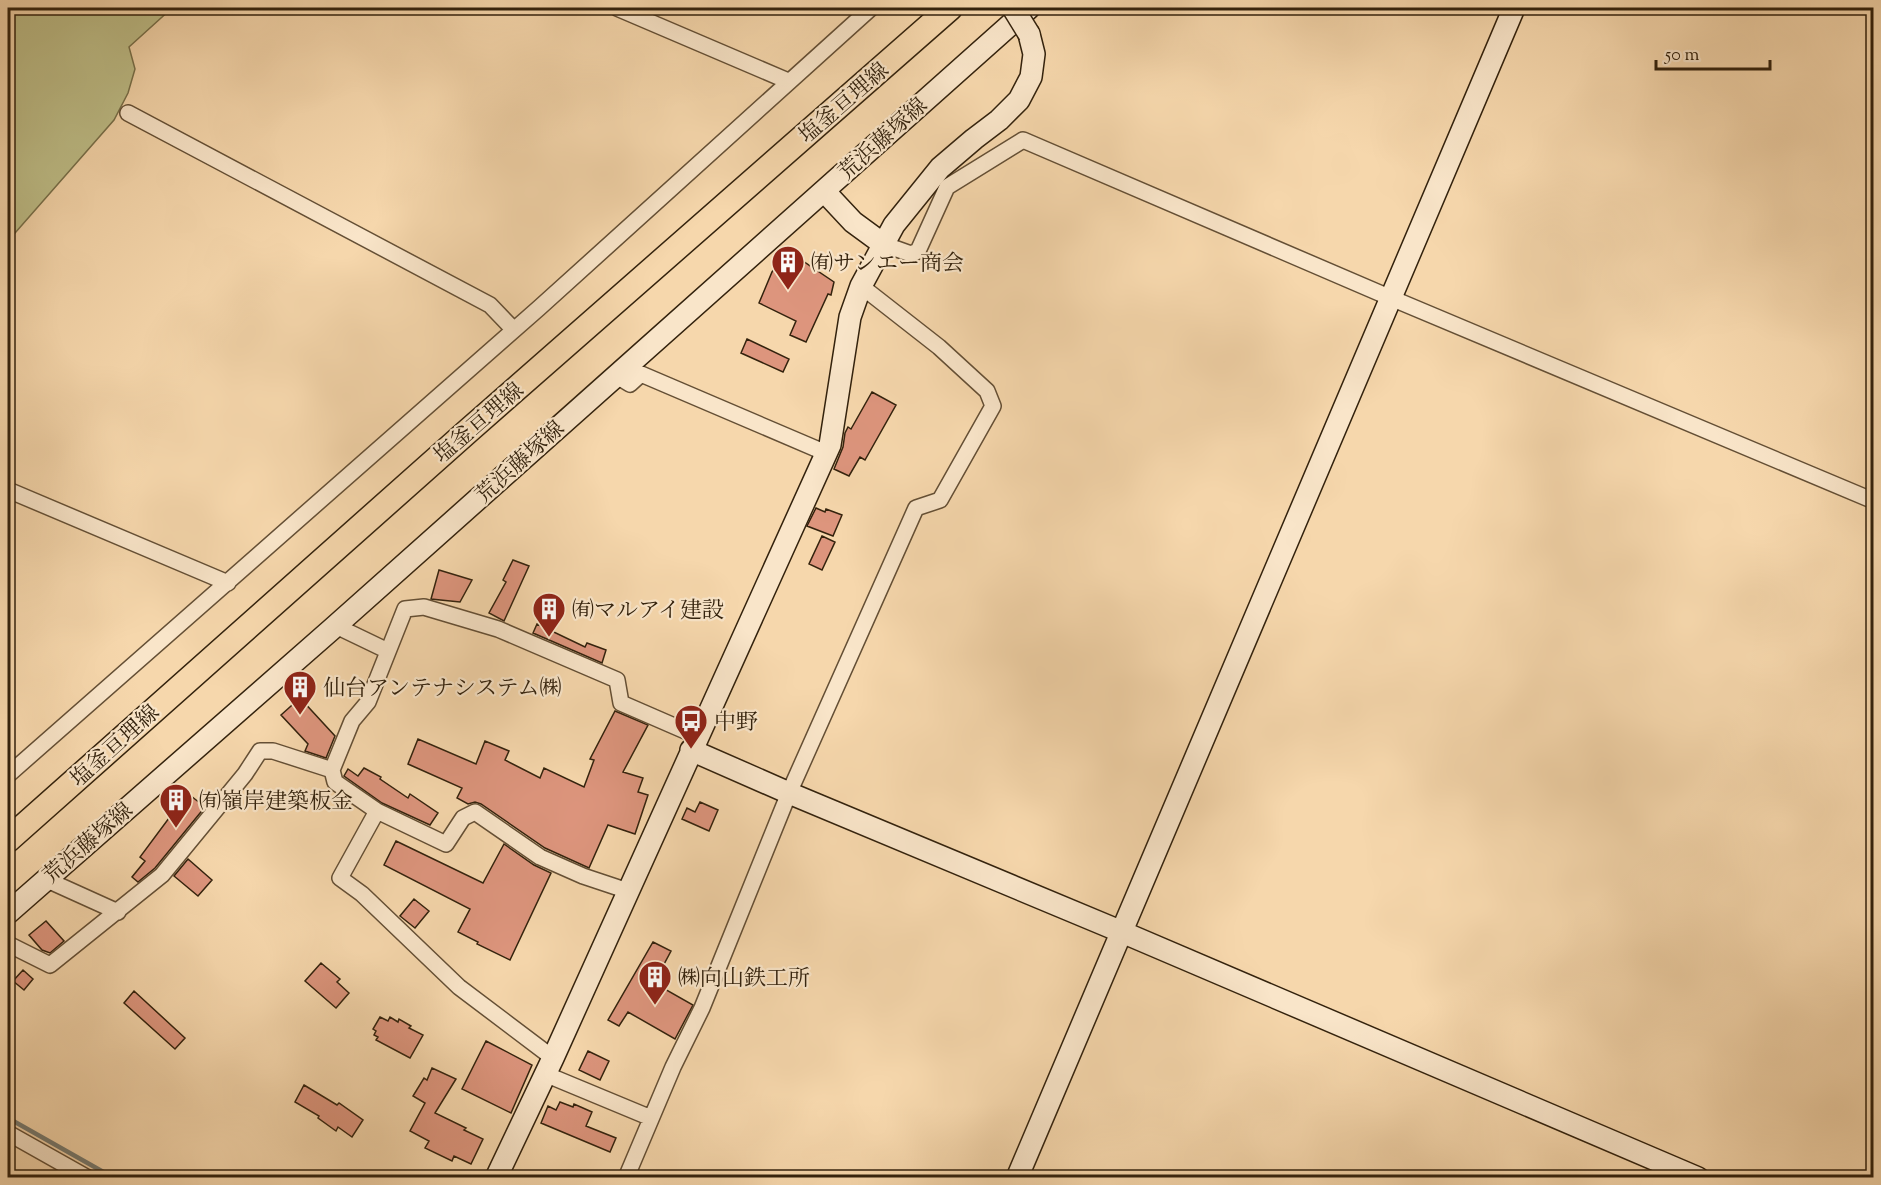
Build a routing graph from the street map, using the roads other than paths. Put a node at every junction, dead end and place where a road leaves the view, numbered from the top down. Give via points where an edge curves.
1 (617, 8) edge
2 (871, 8) edge
3 (950, 8) edge
4 (1013, 8) edge
5 (1029, 8) edge
6 (1514, 8) edge
7 (788, 81) junction
8 (128, 112) dead end
9 (824, 191) junction
10 (883, 244) junction
11 (861, 286) junction
12 (1392, 298) junction
13 (514, 330) junction
14 (615, 375) junction
15 (826, 453) junction
16 (8, 490) edge
17 (1874, 501) edge
18 (228, 583) junction
19 (336, 626) junction
20 (388, 651) junction
21 (694, 743) junction
22 (332, 770) junction
23 (8, 775) edge
24 (789, 794) junction
25 (378, 811) junction
26 (8, 840) edge
27 (45, 879) junction
28 (628, 891) junction
29 (118, 912) junction
30 (8, 913) edge
31 (1122, 932) junction
32 (8, 944) edge
33 (549, 1066) junction
34 (651, 1118) junction
35 (8, 1133) edge
36 (88, 1178) edge
37 (496, 1178) edge
38 (626, 1178) edge
39 (1017, 1178) edge
40 (1698, 1178) edge

1 - 7 street
2 - 7 street
3 - 26 main road, 塩釜亘理線
4 - 10 street, bridge via 1029,34 1034,54 1031,77 1019,100 940,168
5 - 9 street, 荒浜藤塚線
6 - 12 street
7 - 13 street
8 - 13 street via 490,305
9 - 10 street via 853,222
9 - 14 street, 荒浜藤塚線
10 - 11 street
10 - 12 street via 911,254 918,251 947,187 1023,140
11 - 15 street via 850,317
11 - 24 street via 939,347 987,391 993,406 940,500 916,508
12 - 17 street
12 - 31 street
13 - 18 street
14 - 15 street via 630,384 641,374
14 - 19 street, 荒浜藤塚線
15 - 21 street
16 - 18 street
18 - 23 street
19 - 20 street
19 - 27 street, 荒浜藤塚線
20 - 21 street via 405,609 424,607 498,629 617,680 621,703
20 - 22 street via 368,702 352,721
21 - 24 street
21 - 28 street
22 - 25 street via 335,782
22 - 29 street via 273,751 260,752 162,875
24 - 31 street
24 - 34 street via 702,1008
25 - 28 street via 446,844 463,818 476,812 540,857
25 - 33 street via 339,878 362,894
27 - 29 street
27 - 30 street, 荒浜藤塚線
28 - 33 street
29 - 32 street via 50,965
31 - 39 street
31 - 40 street
33 - 34 street
33 - 37 street
34 - 38 street
35 - 36 street

